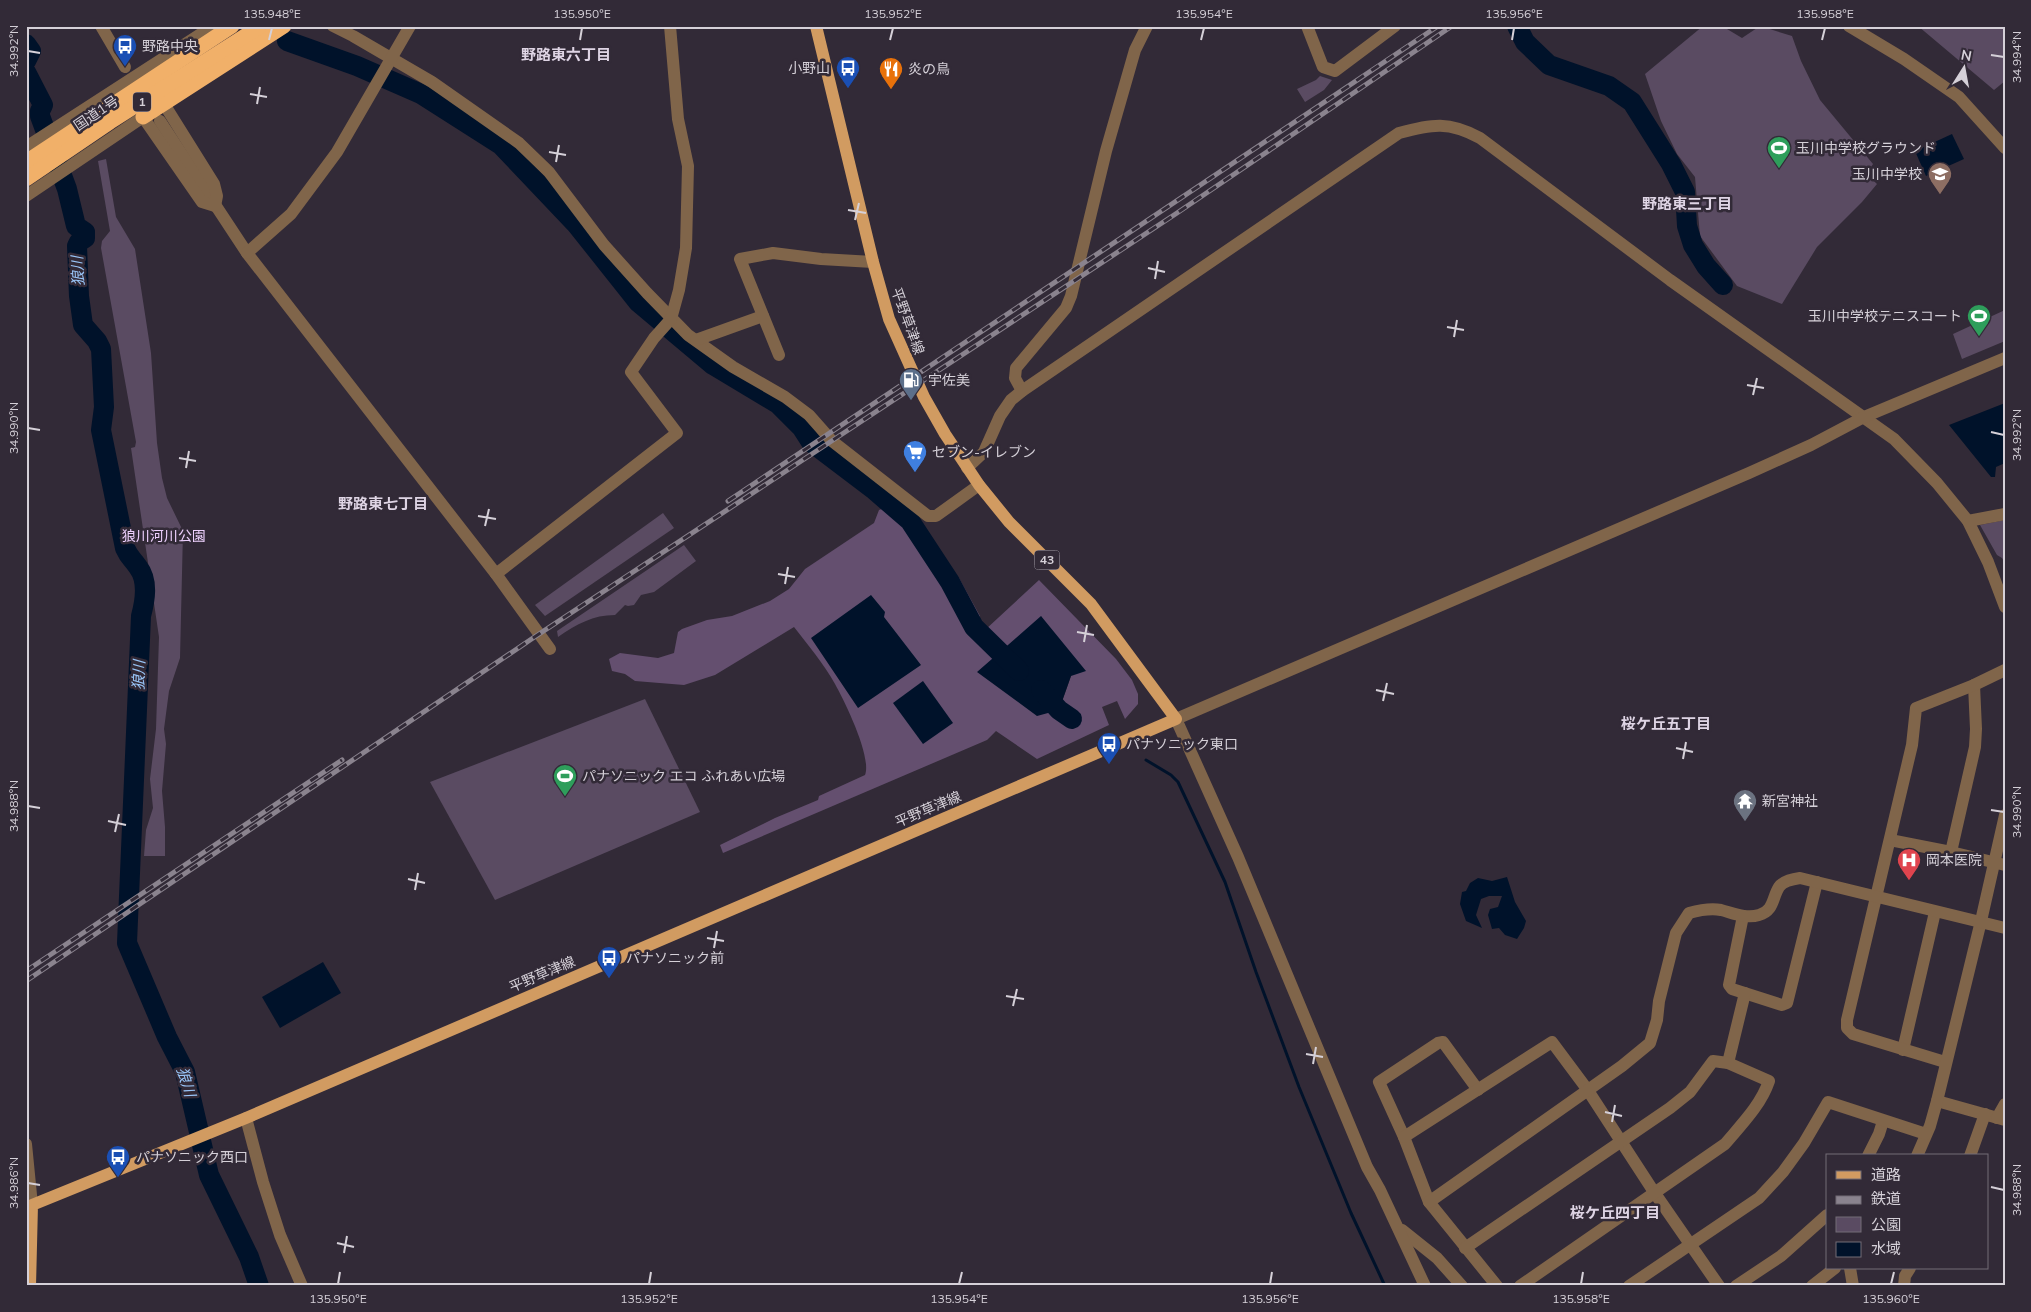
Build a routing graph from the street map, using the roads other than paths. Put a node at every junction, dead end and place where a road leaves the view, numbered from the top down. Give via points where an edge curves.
1 (101, 26) edge
2 (213, 26) edge
3 (232, 26) edge
4 (284, 26) edge
5 (333, 26) edge
6 (410, 26) edge
7 (670, 26) edge
8 (816, 26) edge
9 (1147, 26) edge
10 (1307, 26) edge
11 (1395, 26) edge
12 (1848, 26) edge
13 (260, 27) edge
14 (198, 31) edge
15 (125, 67) dead end
16 (385, 69) junction
17 (164, 104) junction
18 (143, 117) junction
19 (160, 121) dead end
20 (26, 147) edge
21 (2005, 148) edge
22 (26, 162) edge
23 (26, 179) edge
24 (26, 196) edge
25 (215, 206) junction
26 (247, 253) junction
27 (873, 262) junction
28 (763, 316) junction
29 (666, 324) junction
30 (696, 340) junction
31 (779, 355) dead end
32 (2005, 358) edge
33 (1022, 391) junction
34 (1864, 417) junction
35 (967, 468) junction
36 (979, 485) junction
37 (2005, 514) edge
38 (1968, 521) junction
39 (496, 574) junction
40 (2005, 607) edge
41 (550, 649) dead end
42 (2005, 670) edge
43 (1974, 685) junction
44 (1176, 719) junction
45 (2005, 815) edge
46 (1890, 840) junction
47 (1951, 852) junction
48 (2000, 863) edge
49 (1817, 882) junction
50 (1876, 897) junction
51 (1935, 912) junction
52 (1744, 916) junction
53 (1981, 921) junction
54 (2005, 928) edge
55 (1745, 993) junction
56 (1903, 1050) junction
57 (1945, 1062) junction
58 (1728, 1063) junction
59 (1587, 1089) junction
60 (1478, 1090) junction
61 (1937, 1101) junction
62 (2005, 1104) edge
63 (1996, 1117) edge
64 (246, 1118) junction
65 (1883, 1121) junction
66 (1926, 1134) junction
67 (1404, 1137) junction
68 (1622, 1141) junction
69 (26, 1144) edge
70 (1869, 1154) edge
71 (1918, 1154) edge
72 (1971, 1154) edge
73 (1654, 1192) junction
74 (1428, 1202) junction
75 (29, 1206) edge
76 (1826, 1217) edge
77 (1396, 1224) junction
78 (1690, 1243) junction
79 (1465, 1248) junction
80 (1832, 1270) edge
81 (1850, 1270) edge
82 (1909, 1270) edge
83 (30, 1286) edge
84 (302, 1286) edge
85 (1425, 1286) edge
86 (1462, 1286) edge
87 (1497, 1286) edge
88 (1520, 1286) edge
89 (1629, 1286) edge
90 (1719, 1286) edge
91 (1736, 1286) edge
92 (1812, 1286) edge
93 (1853, 1286) edge
94 (1904, 1286) edge

1 - 15 street
2 - 14 street
3 - 22 highway, 国道1号 / 1, bridge
4 - 17 highway
5 - 16 street via 353,36
6 - 16 street
7 - 29 street via 678,119 688,166 686,248 680,290
8 - 27 main road, 平野草津線 / 43
9 - 33 street via 1135,50 1106,151 1071,296 1066,308 1016,368 1015,378
10 - 11 street via 1323,67 1335,71
12 - 21 street via 1959,97
13 - 23 highway, 国道1号 / 1, bridge
14 - 20 street
16 - 26 street via 337,152 291,214
16 - 29 street via 432,82 525,149 549,172
17 - 18 highway
17 - 25 street via 214,184
18 - 24 street
18 - 25 street via 202,202
19 - 25 street
25 - 26 street
26 - 39 street
27 - 28 street via 773,253 740,259
27 - 35 main road, 平野草津線 / 43 via 901,350 945,434
28 - 30 street
28 - 31 street
29 - 30 street
29 - 39 street via 631,372 677,432
30 - 36 street via 732,366 786,397 809,415 832,441 928,516 936,516
32 - 34 street
33 - 34 street via 1399,133 1438,124 1465,130 1480,138 1670,280
33 - 35 street via 1000,416 984,452
34 - 38 street via 1900,445
34 - 44 street via 1749,473
35 - 36 main road, 平野草津線 / 43
36 - 44 main road, 平野草津線 / 43 via 1009,522 1092,604
37 - 38 street
38 - 40 street
39 - 41 street
42 - 43 street
43 - 46 street via 1916,708 1912,745
43 - 47 street via 1975,748
44 - 64 main road, 平野草津線
44 - 77 street via 1238,857 1367,1167
45 - 48 street
46 - 47 street
46 - 50 street
47 - 48 street
48 - 53 street
49 - 50 street
49 - 52 street via 1800,878 1790,880 1780,886 1766,912 1758,916
49 - 55 street via 1787,1003 1782,1005
50 - 51 street
50 - 56 street via 1847,1028 1853,1034
51 - 53 street
51 - 56 street
52 - 55 street via 1728,985
52 - 59 street via 1720,910 1690,912 1676,933 1650,1043
53 - 54 street
53 - 57 street
55 - 58 street
56 - 57 street
57 - 61 street
58 - 68 street via 1713,1061 1690,1092
58 - 73 street via 1769,1081 1766,1090 1725,1144
59 - 60 street via 1552,1042
59 - 68 street
59 - 74 street
60 - 67 street
60 - 67 street via 1446,1044 1438,1042 1379,1082
61 - 63 street
61 - 66 street
62 - 63 street
63 - 72 street
64 - 75 main road, 平野草津線
64 - 84 street via 280,1235
65 - 66 street
65 - 70 street
65 - 78 street via 1828,1102 1804,1143 1759,1198
66 - 71 street
67 - 74 street
68 - 73 street
68 - 79 street
69 - 75 street
73 - 78 street
73 - 88 street
74 - 79 street
75 - 83 main road
76 - 91 street via 1781,1256
77 - 85 street
77 - 86 street via 1437,1258
78 - 89 street
78 - 90 street
79 - 87 street
80 - 92 street
81 - 93 street
82 - 94 street

